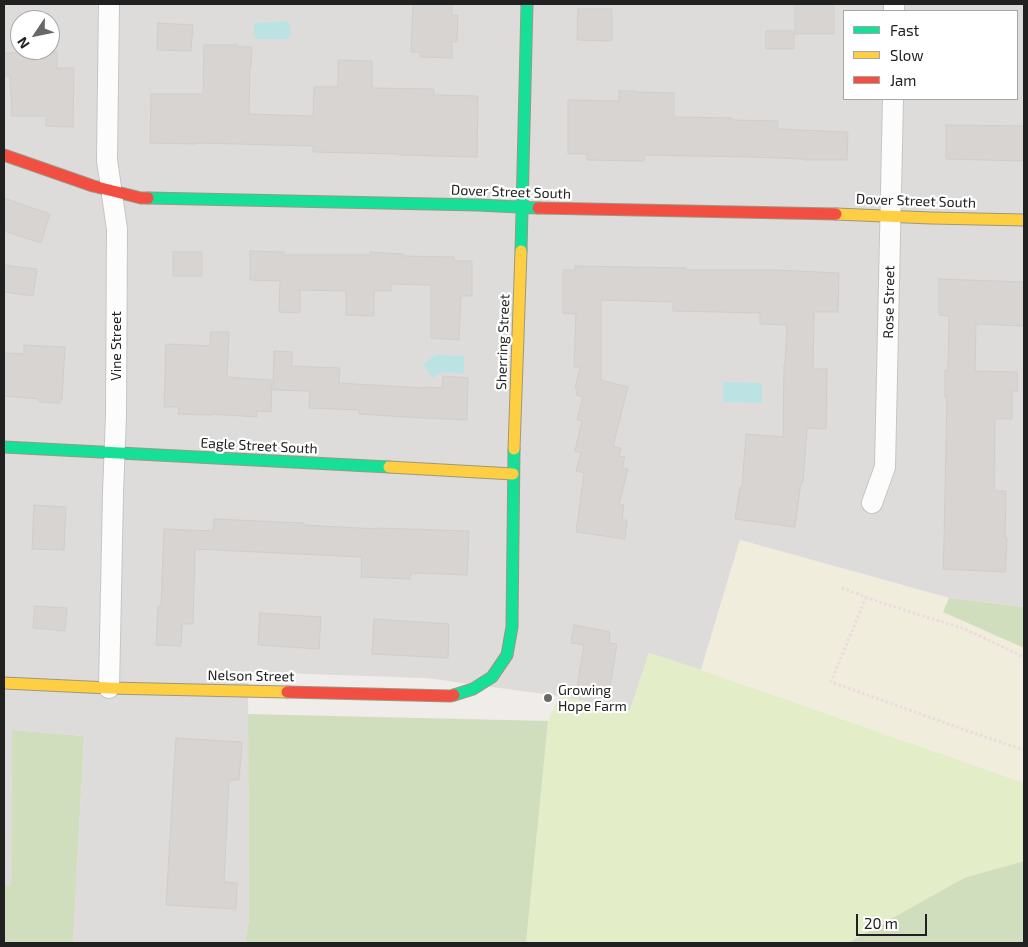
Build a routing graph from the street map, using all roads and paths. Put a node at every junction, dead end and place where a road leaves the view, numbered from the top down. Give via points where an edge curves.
1 (109, 4) edge
2 (527, 4) edge
3 (893, 100) edge
4 (4, 155) edge
5 (112, 191) junction
6 (523, 207) junction
7 (890, 216) junction
8 (1024, 220) edge
9 (4, 446) edge
10 (114, 453) junction
11 (513, 474) junction
12 (872, 504) dead end
13 (842, 588) dead end
14 (866, 597) dead end
15 (1024, 657) edge
16 (492, 677) joint
17 (4, 683) edge
18 (109, 688) junction
19 (1024, 750) edge

1 - 5 street, Vine Street via 107,160
2 - 6 street, Sherring Street
3 - 7 street, Rose Street
4 - 5 street, Dover Street South
5 - 6 street, Dover Street South via 141,198
5 - 10 street, Vine Street via 116,229
6 - 7 street, Dover Street South
6 - 11 street, Sherring Street
7 - 8 street, Dover Street South
7 - 12 street, Rose Street via 885,467
9 - 10 street, Eagle Street South
10 - 11 street, Eagle Street South
10 - 18 street, Vine Street
11 - 16 street, Sherring Street via 512,627 507,655
13 - 15 path via 965,629
14 - 19 path via 831,682
16 - 18 street, Nelson Street via 473,689 450,696
17 - 18 street, Nelson Street

